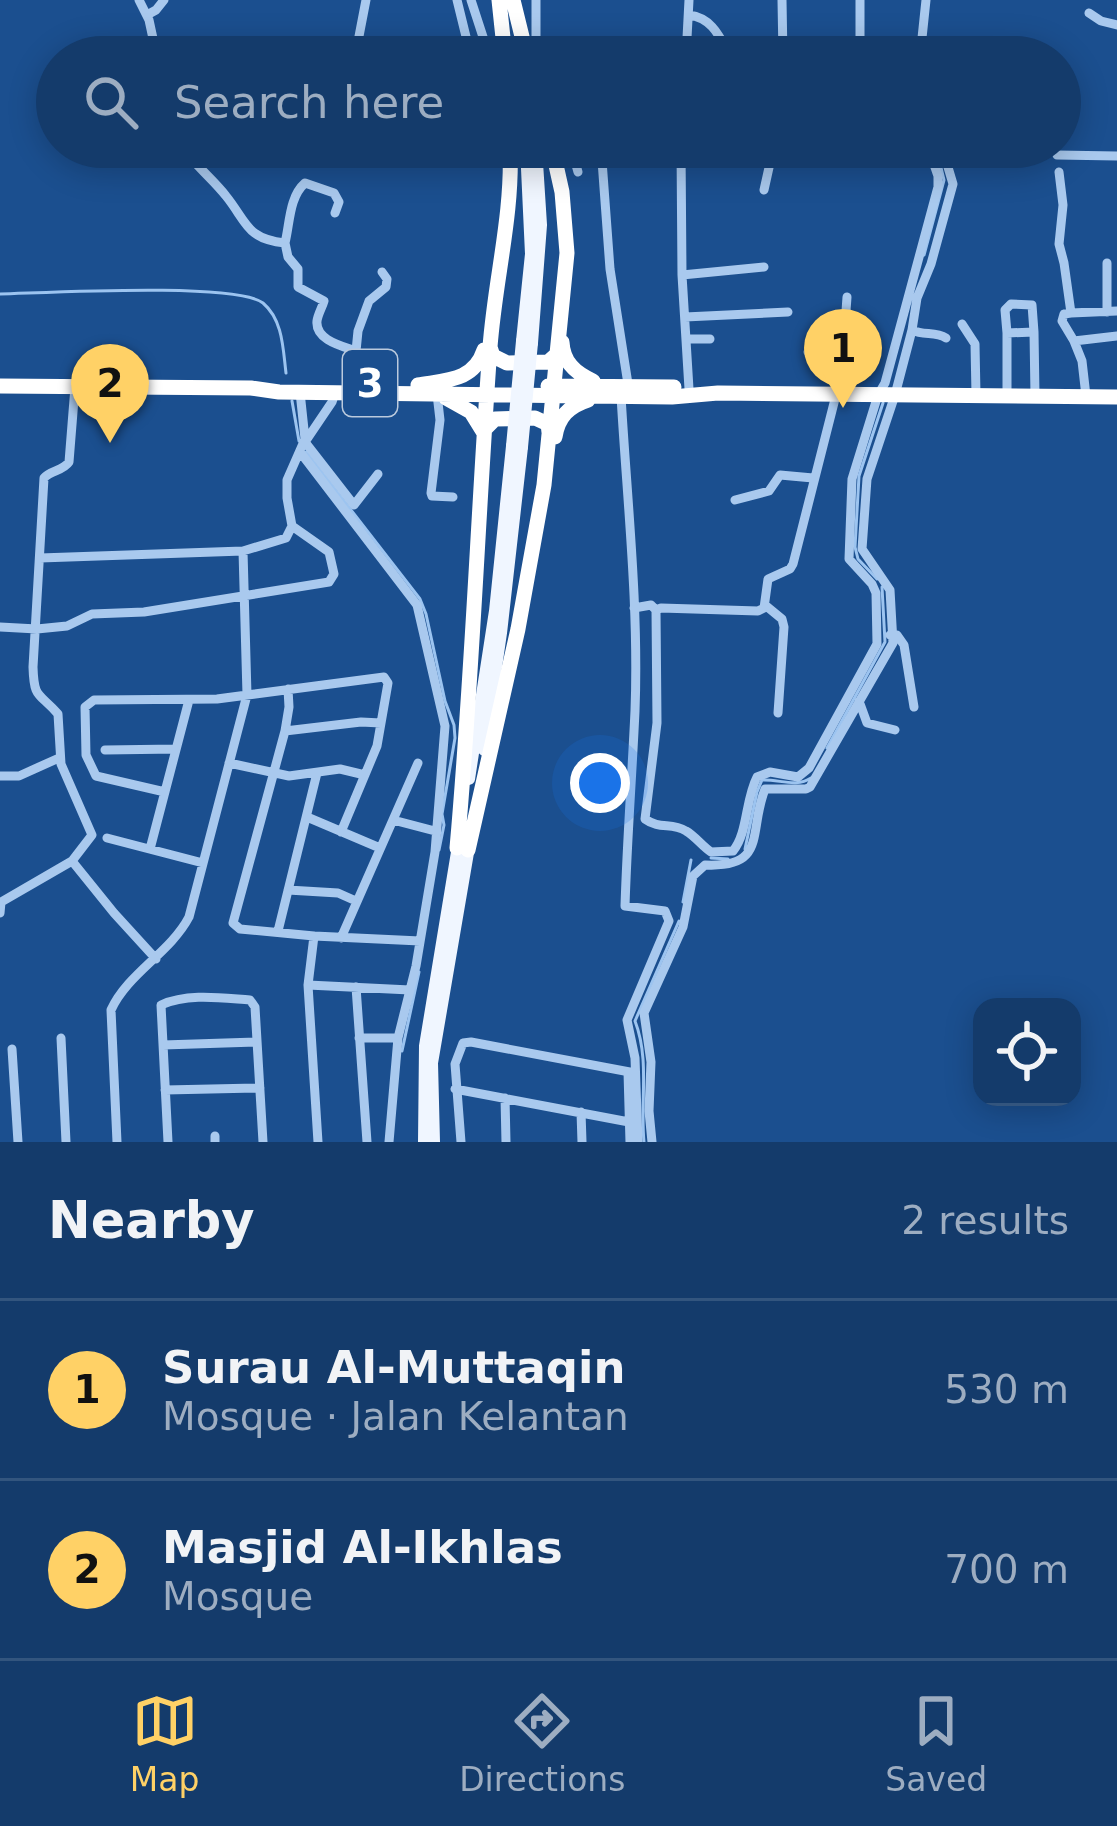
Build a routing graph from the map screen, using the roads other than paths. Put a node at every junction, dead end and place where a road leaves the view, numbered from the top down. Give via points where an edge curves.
1 (139, 0) edge
2 (164, 0) edge
3 (366, 0) edge
4 (457, 0) edge
5 (471, 0) edge
6 (500, 0) edge
7 (512, 0) edge
8 (536, 0) edge
9 (689, 0) edge
10 (782, 0) edge
11 (860, 0) edge
12 (926, 0) edge
13 (1089, 13) dead end
14 (147, 15) junction
15 (689, 15) junction
16 (1117, 25) edge
17 (152, 36) edge
18 (360, 36) edge
19 (466, 36) edge
20 (483, 36) edge
21 (513, 36) edge
22 (517, 36) edge
23 (526, 36) edge
24 (688, 36) edge
25 (718, 36) edge
26 (783, 36) edge
27 (860, 36) edge
28 (922, 36) edge
29 (1081, 155) edge
30 (1117, 156) edge
31 (200, 168) edge
32 (510, 168) edge
33 (527, 168) edge
34 (537, 168) edge
35 (557, 168) edge
36 (577, 168) edge
37 (602, 168) edge
38 (680, 168) edge
39 (769, 168) edge
40 (933, 168) edge
41 (948, 168) edge
42 (578, 172) dead end
43 (1059, 172) dead end
44 (764, 190) dead end
45 (335, 213) dead end
46 (285, 243) junction
47 (1107, 263) dead end
48 (764, 268) dead end
49 (382, 272) dead end
50 (682, 275) junction
51 (847, 297) dead end
52 (788, 312) dead end
53 (1112, 312) edge
54 (1071, 313) junction
55 (908, 314) junction
56 (562, 315) junction
57 (686, 317) junction
58 (962, 324) dead end
59 (492, 325) junction
60 (912, 330) junction
61 (1034, 332) junction
62 (1006, 333) junction
63 (1117, 336) edge
64 (686, 338) junction
65 (710, 338) dead end
66 (946, 338) dead end
67 (1074, 341) junction
68 (527, 342) junction
69 (490, 347) junction
70 (356, 351) junction
71 (808, 352) dead end
72 (557, 354) junction
73 (842, 375) junction
74 (351, 382) junction
75 (418, 385) junction
76 (0, 386) edge
77 (75, 387) junction
78 (251, 388) junction
79 (623, 388) junction
80 (689, 388) junction
81 (488, 390) junction
82 (553, 391) junction
83 (300, 392) junction
84 (335, 393) junction
85 (718, 393) junction
86 (436, 394) junction
87 (838, 395) junction
88 (886, 395) junction
89 (976, 395) junction
90 (603, 396) junction
91 (1006, 396) junction
92 (1035, 396) junction
93 (1086, 396) junction
94 (1117, 397) edge
95 (485, 432) junction
96 (550, 434) junction
97 (302, 447) junction
98 (378, 474) dead end
99 (813, 478) junction
100 (544, 485) junction
101 (453, 497) dead end
102 (735, 500) dead end
103 (292, 526) junction
104 (242, 551) junction
105 (40, 558) junction
106 (244, 597) junction
107 (765, 605) junction
108 (636, 607) junction
109 (653, 608) junction
110 (0, 627) edge
111 (37, 629) junction
112 (886, 635) junction
113 (289, 688) junction
114 (247, 695) junction
115 (189, 700) junction
116 (859, 700) junction
117 (914, 707) dead end
118 (778, 712) dead end
119 (381, 723) junction
120 (895, 730) dead end
121 (285, 731) junction
122 (176, 749) junction
123 (105, 750) dead end
124 (86, 755) junction
125 (60, 761) junction
126 (229, 763) junction
127 (418, 763) dead end
128 (272, 773) junction
129 (317, 773) junction
130 (365, 775) junction
131 (0, 776) edge
132 (165, 793) junction
133 (307, 817) junction
134 (393, 820) junction
135 (435, 831) junction
136 (341, 832) junction
137 (107, 838) dead end
138 (704, 847) junction
139 (380, 848) junction
140 (150, 849) junction
141 (463, 849) junction
142 (72, 861) junction
143 (203, 863) junction
144 (706, 866) junction
145 (289, 890) junction
146 (356, 901) junction
147 (0, 913) edge
148 (668, 914) junction
149 (686, 915) junction
150 (278, 931) junction
151 (314, 937) junction
152 (341, 938) junction
153 (420, 941) junction
154 (156, 959) junction
155 (308, 985) junction
156 (356, 987) junction
157 (410, 990) junction
158 (61, 1038) dead end
159 (359, 1038) junction
160 (398, 1038) junction
161 (257, 1042) junction
162 (163, 1045) junction
163 (12, 1049) dead end
164 (632, 1072) junction
165 (260, 1088) junction
166 (455, 1089) junction
167 (165, 1090) junction
168 (506, 1097) junction
169 (581, 1112) junction
170 (629, 1122) junction
171 (428, 1141) edge
172 (461, 1141) edge
173 (18, 1142) edge
174 (66, 1142) edge
175 (117, 1142) edge
176 (168, 1142) edge
177 (263, 1142) edge
178 (318, 1142) edge
179 (367, 1142) edge
180 (389, 1142) edge
181 (474, 1142) edge
182 (506, 1142) edge
183 (582, 1142) edge
184 (634, 1142) edge
185 (652, 1142) edge

1 - 14 street
2 - 14 street
3 - 18 street
4 - 19 street
5 - 20 street
6 - 21 highway
7 - 22 highway
8 - 23 street
9 - 15 street
10 - 26 street
11 - 27 street
12 - 28 street
13 - 16 street
14 - 17 street
15 - 24 street
15 - 25 street via 703,16
29 - 30 street
31 - 46 street via 254,234
32 - 59 highway
33 - 68 main road
34 - 68 main road via 541,251
35 - 56 highway via 566,239
36 - 42 street
37 - 79 street
38 - 50 street
39 - 44 street
40 - 55 street via 938,187
41 - 55 street via 953,184 931,264
43 - 54 street via 1058,236
45 - 46 street via 334,193 301,185
46 - 70 street via 298,287 324,302 316,328
47 - 53 street
48 - 50 street
49 - 70 street via 386,287 369,301
50 - 57 street
51 - 73 street
52 - 57 street
53 - 54 street
54 - 67 street via 1062,321
55 - 60 street
55 - 88 street
56 - 72 highway
56 - 79 highway via 569,365
57 - 64 street
58 - 89 street via 975,344
59 - 69 highway
59 - 75 highway via 469,373
60 - 66 street
60 - 88 street
61 - 62 street
61 - 62 street via 1032,305 1011,304
61 - 92 street
62 - 91 street
63 - 67 street
64 - 65 street
64 - 80 street
67 - 93 street
68 - 141 main road, bridge via 501,633
69 - 72 highway via 507,363 548,362
69 - 81 highway
70 - 74 street
71 - 73 street via 825,354 826,372
72 - 82 highway
73 - 87 street
74 - 75 highway, 3
74 - 78 highway, 3
75 - 81 highway, 3
76 - 77 highway, 3
77 - 78 highway, 3
77 - 105 street via 69,462 44,478
78 - 83 highway, 3
79 - 80 highway, 3
79 - 82 highway, 3
79 - 85 highway, 3 via 673,397
79 - 90 highway, 3
79 - 108 street
80 - 85 highway, 3
81 - 82 highway, 3
81 - 86 highway, 3
81 - 95 highway
82 - 90 highway, 3
82 - 96 highway
83 - 84 highway, 3
83 - 97 street
84 - 86 highway, 3
84 - 97 street
85 - 87 highway, 3
86 - 95 highway via 464,406
86 - 101 street via 431,494
87 - 88 highway, 3
87 - 99 street
88 - 89 highway, 3
88 - 112 street via 862,543 890,590
89 - 91 highway, 3
90 - 100 highway via 570,408 559,422
91 - 92 highway, 3
92 - 93 highway, 3
93 - 94 highway, 3
95 - 96 highway via 495,419 535,418
95 - 141 highway
96 - 100 highway
97 - 98 street via 354,505
97 - 103 street via 287,480
97 - 135 street via 420,613 445,729
99 - 102 street via 780,475 769,491
99 - 107 street via 793,564 768,579
100 - 141 highway via 512,662
103 - 104 street via 286,538
103 - 106 street via 326,548 333,578
104 - 105 street
104 - 106 street
105 - 111 street
106 - 111 street via 92,614
106 - 114 street
107 - 109 street
107 - 118 street via 784,627
108 - 109 street
108 - 148 street via 625,906
109 - 138 street via 657,723 645,819 686,831
110 - 111 street
111 - 125 street via 34,688 58,715
112 - 116 street via 889,654
112 - 117 street via 902,639
112 - 138 street via 809,768 798,776 757,777 736,849
113 - 114 street
113 - 119 street via 384,677
113 - 121 street
114 - 115 street
114 - 126 street
115 - 122 street
115 - 124 street via 88,703
116 - 120 street via 866,722
116 - 144 street via 810,787 765,789 746,857
119 - 121 street
119 - 130 street
121 - 128 street
122 - 123 street
122 - 132 street
124 - 125 street
124 - 132 street via 96,776
125 - 131 street
125 - 142 street via 92,835
126 - 128 street
126 - 143 street
127 - 134 street
128 - 129 street
128 - 150 street via 233,923
129 - 130 street
129 - 133 street
130 - 136 street
132 - 140 street
133 - 136 street
133 - 145 street
134 - 135 street
134 - 139 street
135 - 153 street
136 - 139 street
137 - 140 street
138 - 144 street
139 - 146 street
140 - 143 street
141 - 171 main road
141 - 171 main road via 416,1112
142 - 147 street via 10,895
142 - 154 street
143 - 154 street via 189,917
144 - 149 street via 693,876
145 - 146 street
145 - 150 street
146 - 152 street
148 - 149 street
148 - 164 street via 627,1020
149 - 185 street via 644,1013
150 - 151 street
151 - 152 street
151 - 155 street
152 - 153 street
153 - 157 street
154 - 175 street via 111,1010
155 - 156 street
155 - 178 street
156 - 157 street
156 - 159 street
157 - 160 street
158 - 174 street
159 - 160 street
159 - 179 street
160 - 180 street
161 - 162 street
161 - 162 street via 250,1000 205,997 160,1005
161 - 165 street
162 - 167 street
163 - 173 street
164 - 166 street via 466,1042
164 - 170 street
164 - 184 street
165 - 167 street
165 - 177 street
166 - 168 street
166 - 172 street
167 - 176 street
168 - 169 street
168 - 182 street
169 - 170 street
169 - 183 street
170 - 184 street
172 - 181 street

